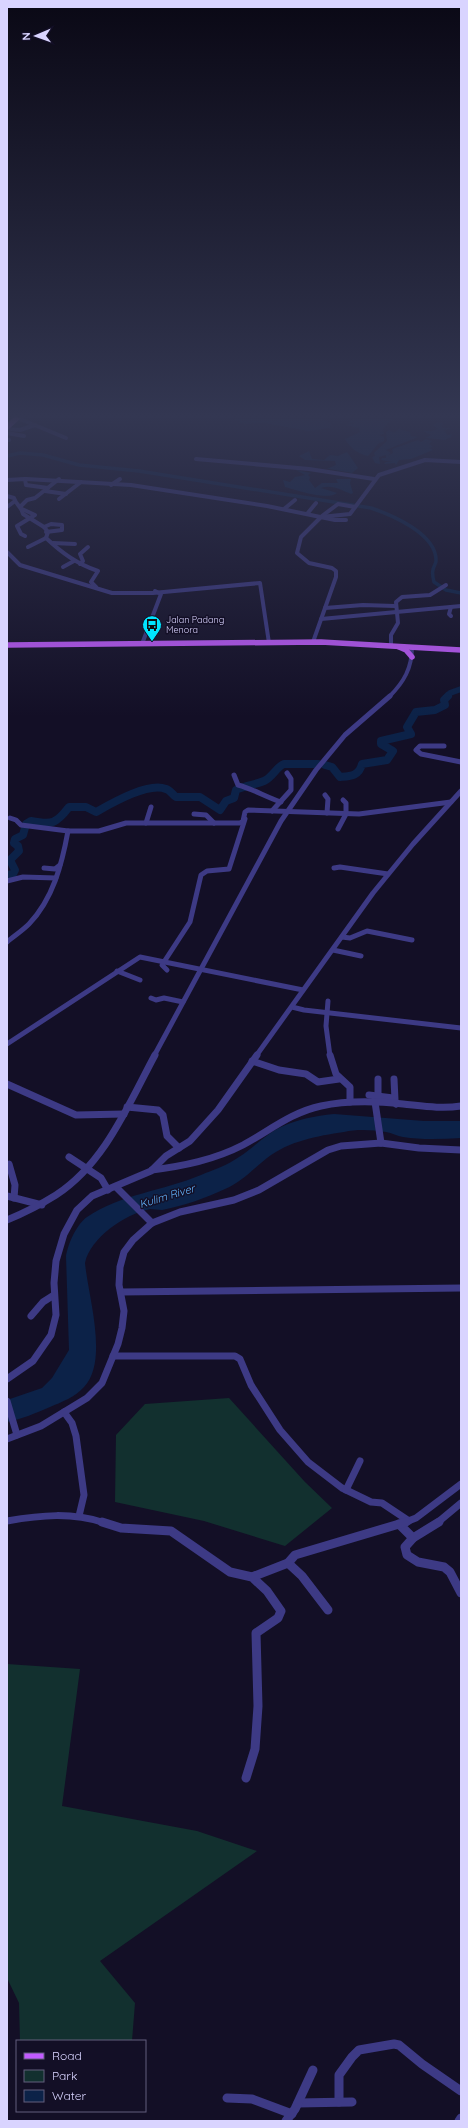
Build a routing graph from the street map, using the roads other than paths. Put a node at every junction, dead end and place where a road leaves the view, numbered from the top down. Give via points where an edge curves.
1 (29, 518) joint
2 (320, 518) edge
3 (327, 518) edge
4 (346, 520) dead end
5 (44, 527) junction
6 (46, 532) junction
7 (25, 536) dead end
8 (46, 538) junction
9 (53, 544) junction
10 (75, 544) dead end
11 (28, 547) dead end
12 (88, 547) dead end
13 (7, 552) edge
14 (8, 557) edge
15 (74, 561) junction
16 (80, 564) junction
17 (63, 567) dead end
18 (446, 586) dead end
19 (157, 591) junction
20 (395, 606) junction
21 (461, 606) edge
22 (451, 607) junction
23 (325, 608) junction
24 (397, 612) junction
25 (451, 616) dead end
26 (321, 619) junction
27 (313, 642) junction
28 (269, 643) junction
29 (142, 644) junction
30 (7, 645) edge
31 (391, 646) junction
32 (412, 647) junction
33 (428, 648) junction
34 (461, 650) edge
35 (412, 657) junction
36 (444, 746) dead end
37 (461, 762) edge
38 (287, 773) dead end
39 (234, 775) dead end
40 (461, 791) edge
41 (325, 795) dead end
42 (459, 797) edge
43 (343, 800) dead end
44 (281, 802) junction
45 (451, 802) junction
46 (151, 807) dead end
47 (248, 810) junction
48 (272, 812) junction
49 (286, 812) junction
50 (327, 813) junction
51 (194, 814) dead end
52 (346, 814) junction
53 (10, 818) dead end
54 (146, 823) junction
55 (214, 823) junction
56 (338, 829) dead end
57 (68, 831) junction
58 (60, 865) junction
59 (44, 868) dead end
60 (334, 868) dead end
61 (388, 874) junction
62 (56, 878) junction
63 (7, 881) edge
64 (342, 937) junction
65 (412, 940) dead end
66 (7, 942) edge
67 (333, 950) junction
68 (361, 956) dead end
69 (163, 960) junction
70 (167, 970) dead end
71 (200, 970) junction
72 (117, 971) junction
73 (140, 980) dead end
74 (304, 990) junction
75 (152, 998) dead end
76 (328, 1001) dead end
77 (183, 1002) junction
78 (292, 1007) junction
79 (325, 1012) junction
80 (461, 1028) edge
81 (7, 1044) edge
82 (252, 1061) junction
83 (339, 1079) junction
84 (378, 1079) dead end
85 (394, 1080) dead end
86 (7, 1084) edge
87 (368, 1095) dead end
88 (378, 1095) junction
89 (350, 1102) junction
90 (396, 1102) junction
91 (375, 1105) junction
92 (461, 1106) edge
93 (127, 1107) junction
94 (124, 1114) junction
95 (381, 1141) junction
96 (179, 1148) junction
97 (461, 1150) edge
98 (69, 1157) dead end
99 (9, 1164) dead end
100 (88, 1168) junction
101 (152, 1170) junction
102 (118, 1189) junction
103 (108, 1190) junction
104 (7, 1196) edge
105 (14, 1198) junction
106 (42, 1205) junction
107 (7, 1220) edge
108 (151, 1221) junction
109 (461, 1288) edge
110 (121, 1292) junction
111 (54, 1295) junction
112 (31, 1316) dead end
113 (113, 1356) junction
114 (9, 1376) edge
115 (7, 1401) edge
116 (64, 1412) junction
117 (17, 1435) junction
118 (7, 1439) edge
119 (360, 1461) dead end
120 (461, 1484) edge
121 (346, 1490) junction
122 (461, 1503) edge
123 (79, 1516) junction
124 (7, 1521) edge
125 (409, 1521) junction
126 (399, 1524) junction
127 (414, 1538) junction
128 (288, 1563) junction
129 (252, 1577) junction
130 (461, 1593) edge
131 (328, 1610) dead end
132 (246, 1778) dead end
133 (313, 2070) dead end
134 (461, 2091) edge
135 (228, 2098) dead end
136 (339, 2102) junction
137 (352, 2102) dead end
138 (298, 2103) junction
139 (289, 2117) edge
140 (461, 2118) edge
141 (458, 2121) edge

1 - 5 street
1 - 7 street via 17,526
2 - 23 street via 301,537 296,551 309,563 336,571
3 - 4 street
5 - 6 street
5 - 6 street via 56,523 62,527 58,531
6 - 8 street
8 - 9 street
8 - 11 street
9 - 10 street
9 - 15 street
12 - 16 street via 80,554 83,561
13 - 14 street
14 - 19 street via 20,565 112,593
15 - 16 street
15 - 17 street
16 - 19 street via 98,571 91,582 92,585 112,592
18 - 20 street via 430,595 402,597
19 - 28 street via 260,583
19 - 29 street via 160,594
20 - 23 street via 363,604
20 - 24 street
21 - 22 street
22 - 24 street
22 - 25 street
23 - 26 street
24 - 26 street
24 - 31 street via 398,623 391,634
26 - 27 street
27 - 28 main road
27 - 31 main road
28 - 29 main road
29 - 30 main road
31 - 32 main road
31 - 35 main road via 406,650
32 - 33 main road
32 - 35 street
33 - 34 main road
33 - 35 street via 415,653
35 - 49 street via 404,681 345,736
36 - 37 street via 420,746 416,750 421,754
38 - 44 street via 292,785
39 - 44 street via 240,785
40 - 42 street
41 - 50 street via 328,799
42 - 45 street
43 - 52 street via 346,803
44 - 48 street
45 - 52 street
45 - 61 street
46 - 54 street
47 - 48 street
47 - 55 street via 240,823
47 - 69 street via 232,864 227,870 202,873 190,922
48 - 49 street
49 - 50 street
49 - 71 street
50 - 52 street
51 - 55 street via 206,815
52 - 56 street
53 - 57 street via 21,825 34,828
54 - 55 street
54 - 57 street via 120,824 99,830
57 - 58 street
58 - 59 street via 55,869
58 - 62 street
60 - 61 street
61 - 64 street
62 - 63 street via 22,878
62 - 66 street via 37,915
64 - 65 street via 350,938 367,931
64 - 67 street
67 - 68 street
67 - 74 street
69 - 70 street via 162,965
69 - 71 street
69 - 72 street via 140,957
71 - 74 street
71 - 77 street
72 - 73 street
72 - 81 street
74 - 78 street
75 - 77 street
76 - 79 street
77 - 93 street
78 - 79 street
78 - 82 street
79 - 80 street
79 - 83 street via 335,1072
82 - 83 street via 279,1070 306,1074 318,1082
82 - 96 street via 218,1110 196,1136
83 - 89 street via 350,1087
84 - 88 street
85 - 90 street
86 - 94 street via 76,1115
87 - 88 street
88 - 90 street
89 - 91 street
89 - 101 street via 319,1106 295,1114 242,1145 199,1162
90 - 91 street
90 - 92 street via 430,1108
91 - 95 street
93 - 94 street
93 - 96 street via 158,1110 163,1115 167,1136
94 - 100 street via 98,1157
95 - 97 street via 418,1148
95 - 108 street via 328,1150 259,1190 234,1200
96 - 101 street via 166,1156
98 - 100 street
99 - 105 street via 15,1179
100 - 103 street via 101,1178
100 - 106 street via 68,1187
101 - 102 street
102 - 103 street
102 - 108 street
103 - 111 street via 86,1200 68,1227 58,1254
104 - 105 street
105 - 106 street
106 - 107 street
108 - 110 street via 124,1252 120,1267
109 - 110 street
110 - 113 street via 124,1311 122,1328
111 - 112 street via 43,1302
111 - 114 street via 57,1314 46,1347 18,1374
113 - 116 street via 102,1383 87,1398
113 - 121 street via 235,1356 240,1359 251,1386 280,1430 308,1462
115 - 117 street
116 - 117 street via 41,1426
116 - 123 street via 72,1423 76,1436 84,1495
117 - 118 street
119 - 121 street
120 - 125 street
121 - 125 street via 371,1502 382,1503
122 - 127 street via 426,1533
123 - 124 street via 42,1515
123 - 129 street via 122,1528 171,1531 230,1572
125 - 126 street
126 - 127 street
126 - 128 street via 295,1555
127 - 130 street via 405,1547 407,1554 418,1562 444,1566
128 - 129 street
128 - 131 street via 302,1576
129 - 132 street via 267,1591 281,1612 278,1618 256,1633 257,1720 255,1749
133 - 138 street
134 - 136 street via 399,2045 394,2044 359,2050 352,2057 339,2075
135 - 139 street via 252,2099
136 - 137 street
136 - 138 street
138 - 139 street
140 - 141 street

